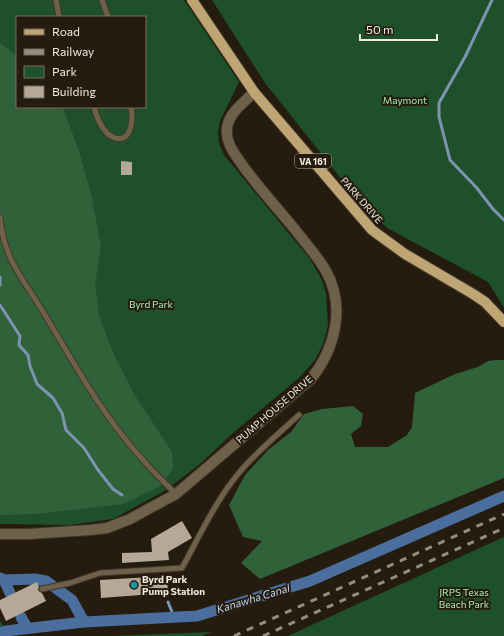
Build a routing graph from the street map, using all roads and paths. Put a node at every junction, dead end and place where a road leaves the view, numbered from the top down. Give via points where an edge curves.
1 (56, 0) edge
2 (102, 0) edge
3 (192, 0) edge
4 (59, 16) edge
5 (108, 16) edge
6 (254, 92) junction
7 (94, 108) edge
8 (131, 108) edge
9 (0, 217) edge
10 (504, 322) edge
11 (299, 415) dead end
12 (176, 494) junction
13 (0, 534) edge
14 (42, 589) dead end

1 - 4 lane
2 - 5 lane
3 - 6 main road, PARK DRIVE / VA 161
6 - 10 main road, PARK DRIVE / VA 161 via 372,230 405,254 485,302
6 - 12 street, PUMP HOUSE DRIVE via 230,118 226,137 229,146 326,272 336,300 336,326 326,357 311,379
7 - 8 lane via 105,130 116,138 122,138 128,134 132,126
9 - 12 lane via 7,254 92,392 143,461
11 - 14 lane via 238,475 218,502 182,568 100,573
12 - 13 street, PUMP HOUSE DRIVE via 130,519 107,528 37,534

